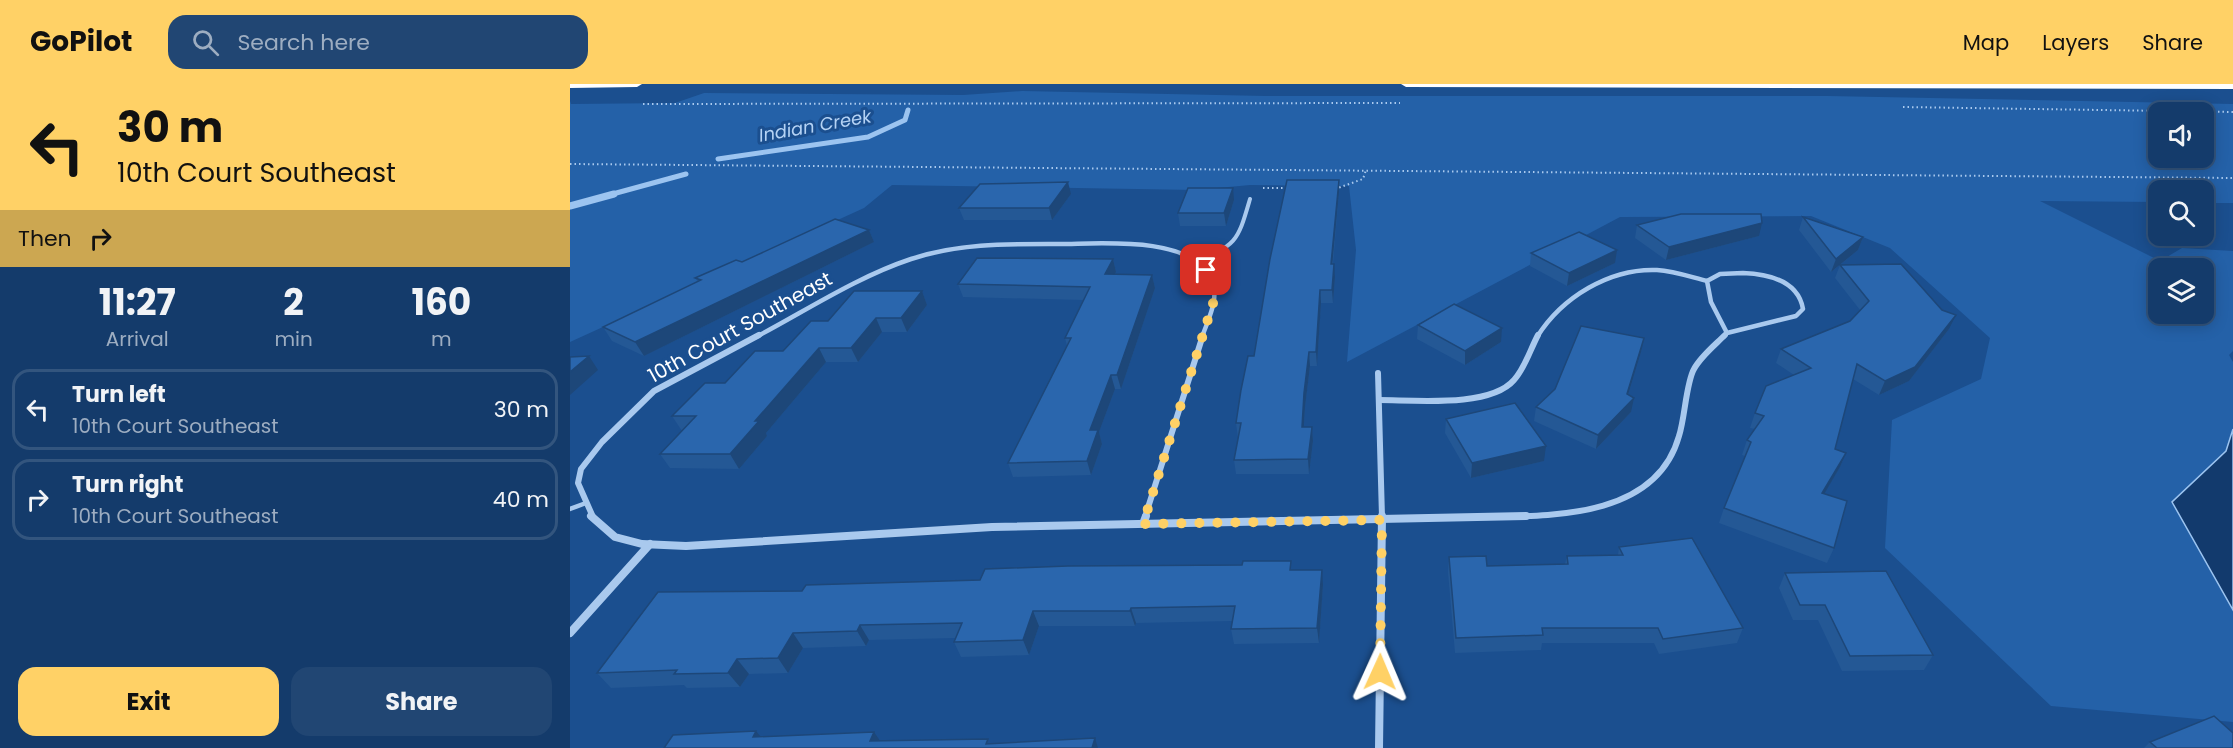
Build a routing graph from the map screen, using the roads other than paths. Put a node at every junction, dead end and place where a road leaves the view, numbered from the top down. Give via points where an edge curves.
1 (636, 84) edge
2 (1406, 84) edge
3 (570, 85) edge
4 (2233, 88) edge
5 (1250, 199) road end
6 (1194, 260) junction
7 (1707, 281) junction
8 (1727, 333) junction
9 (1378, 373) dead end
10 (1379, 400) junction
11 (586, 503) junction
12 (570, 509) edge
13 (1382, 520) junction
14 (1143, 524) junction
15 (650, 544) junction
16 (570, 633) edge
17 (1379, 748) edge

1 - 3 highway
2 - 4 highway
5 - 6 lane via 1238,239 1216,254
6 - 11 street, 10th Court Southeast via 1143,245 993,244 937,252 882,270 654,391 602,442 581,469 578,483
6 - 14 street, 10th Court Southeast via 1214,282 1215,297
7 - 8 street via 1712,307
7 - 8 street via 1720,274 1762,274 1781,279 1801,298 1803,309 1796,315
7 - 10 street via 1655,270 1611,278 1554,315 1512,385 1499,393 1438,400
8 - 13 street, 10th Court Southeast via 1693,370 1679,438 1666,464 1647,486 1619,502 1515,517
9 - 10 street
10 - 13 street
11 - 12 lane
11 - 15 street, 10th Court Southeast via 590,515 615,537
13 - 14 street, 10th Court Southeast
13 - 17 street
14 - 15 street, 10th Court Southeast via 992,527 686,546
15 - 16 street

